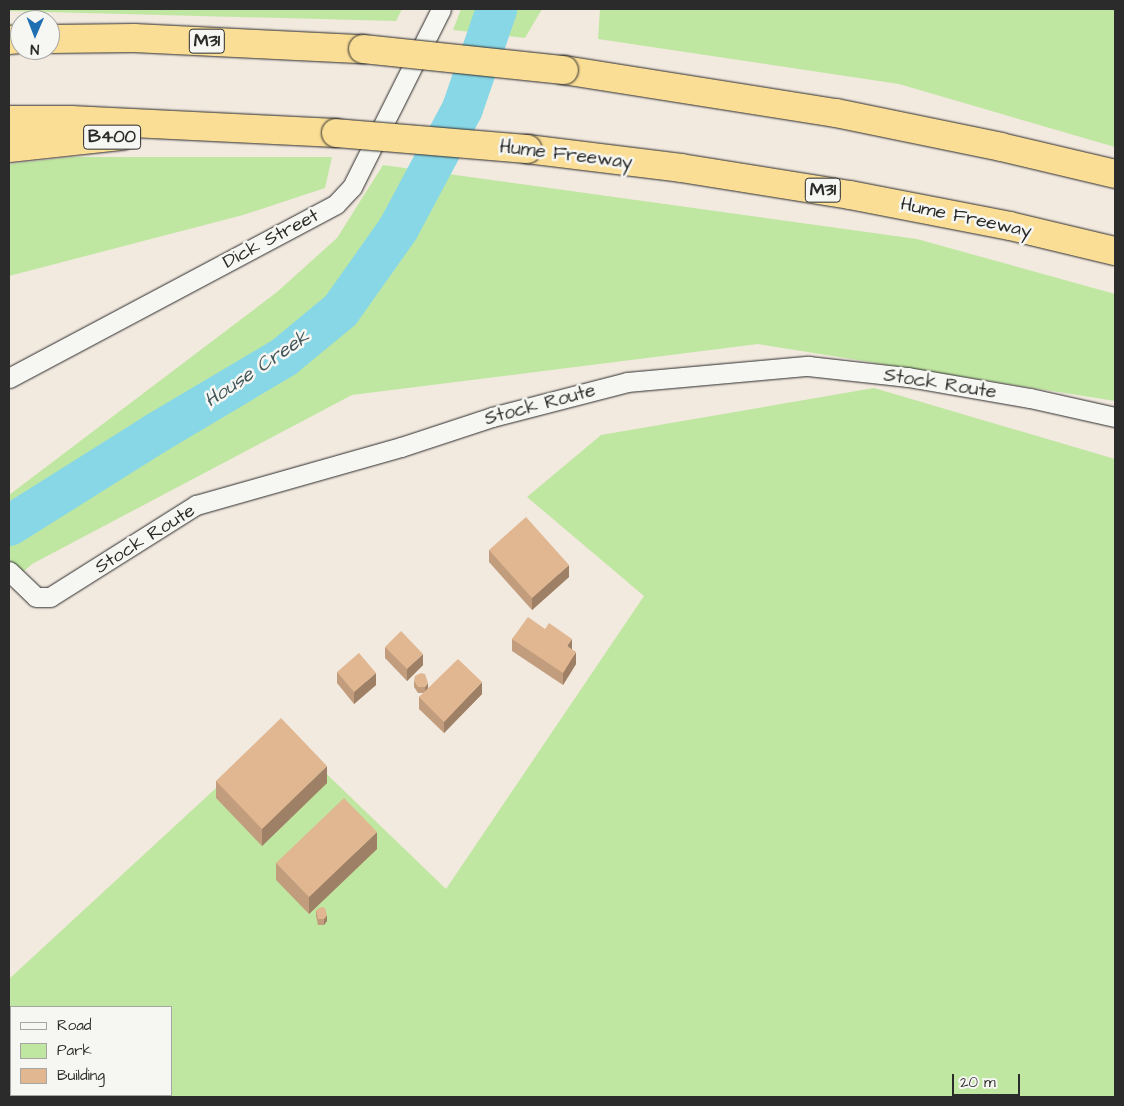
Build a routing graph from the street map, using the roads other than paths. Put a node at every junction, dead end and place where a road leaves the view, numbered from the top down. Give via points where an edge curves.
1 (441, 9) edge
2 (60, 39) edge
3 (9, 120) edge
4 (215, 126) junction
5 (9, 148) edge
6 (1115, 174) edge
7 (1115, 251) edge
8 (9, 378) edge
9 (1115, 417) edge
10 (9, 571) edge

1 - 8 street, Dick Street via 352,187 336,204
2 - 6 highway, M31, bridge via 202,41 363,49 564,70 836,113
3 - 4 highway, Hume Freeway / M31
4 - 5 highway, B400
4 - 7 highway, Hume Freeway / M31, bridge via 336,132 527,149 681,168 850,195 1010,226
9 - 10 street, Stock Route via 908,376 808,366 627,382 492,417 196,505 50,597 36,597

